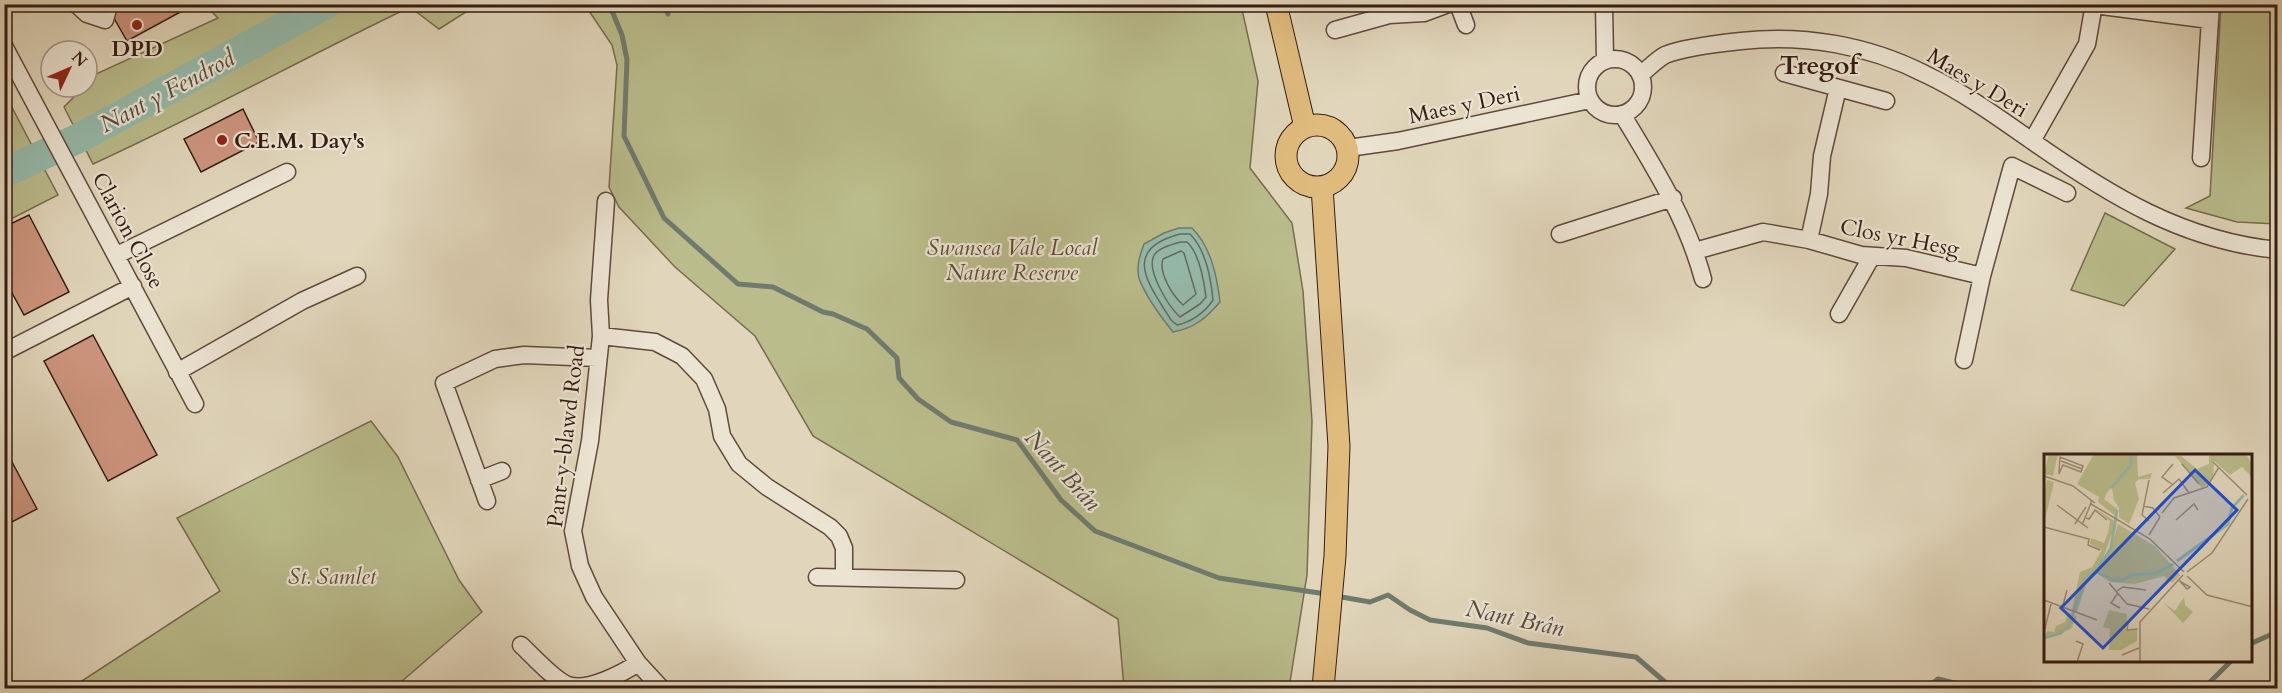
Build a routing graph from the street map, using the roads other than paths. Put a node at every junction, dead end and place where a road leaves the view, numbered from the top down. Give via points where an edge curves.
1 (76, 4) edge
2 (1276, 4) edge
3 (1448, 4) edge
4 (1458, 4) edge
5 (1604, 4) edge
6 (2094, 5) edge
7 (108, 9) dead end
8 (2210, 12) edge
9 (1466, 25) dead end
10 (1335, 30) dead end
11 (4, 46) edge
12 (1605, 60) junction
13 (1784, 73) dead end
14 (1640, 75) junction
15 (1838, 88) junction
16 (1590, 100) junction
17 (1886, 100) dead end
18 (1622, 114) junction
19 (1305, 127) junction
20 (2032, 141) junction
21 (1348, 148) junction
22 (2200, 158) dead end
23 (287, 172) dead end
24 (1322, 187) junction
25 (2067, 193) dead end
26 (1672, 198) junction
27 (606, 201) dead end
28 (1560, 234) dead end
29 (1809, 240) junction
30 (2277, 250) edge
31 (1695, 251) junction
32 (117, 255) junction
33 (1872, 256) junction
34 (357, 276) dead end
35 (1982, 276) junction
36 (1703, 279) dead end
37 (132, 286) junction
38 (1839, 314) dead end
39 (601, 336) junction
40 (4, 352) edge
41 (597, 358) junction
42 (1964, 360) dead end
43 (177, 372) junction
44 (195, 404) dead end
45 (502, 471) dead end
46 (479, 480) junction
47 (487, 501) dead end
48 (844, 576) junction
49 (817, 577) dead end
50 (956, 580) dead end
51 (521, 645) dead end
52 (638, 663) junction
53 (661, 688) edge
54 (1323, 688) edge

1 - 7 street via 87,14 105,20
2 - 19 main road
3 - 10 street via 1424,13 1389,15
4 - 9 street
5 - 12 street
6 - 8 street
6 - 20 street via 2087,44
8 - 22 street
11 - 32 street, Clarion Close
12 - 14 street via 1618,58 1630,63
12 - 16 street via 1587,78
13 - 15 street
14 - 18 street via 1641,98 1634,108
14 - 20 street, Maes y Deri via 1665,56 1718,43 1796,38 1833,42 1925,74
15 - 17 street
15 - 29 street, Clos yr Hesg
16 - 18 street via 1605,113
16 - 21 street, Maes y Deri
18 - 26 street
19 - 21 main road via 1331,128
19 - 24 main road via 1289,142 1287,164 1300,182
20 - 30 street, Maes y Deri via 2102,188 2160,219 2244,247
21 - 24 main road via 1343,173
23 - 32 street
24 - 54 main road via 1339,446 1335,555
25 - 35 street, Clos yr Hesg via 2012,166
26 - 28 street
26 - 31 street
27 - 39 street, Pant-y-blawd Road via 599,300
29 - 31 street, Clos yr Hesg via 1763,232
29 - 33 street, Clos yr Hesg
31 - 36 street
32 - 37 street, Clarion Close
33 - 35 street, Clos yr Hesg via 1906,258
33 - 38 street
34 - 43 street via 302,301
35 - 42 street, Clos yr Hesg
37 - 40 street
37 - 43 street, Clarion Close
39 - 41 street, Pant-y-blawd Road
39 - 48 street via 655,342 682,356 704,379 717,409 722,436 739,464 839,536 844,548
41 - 46 street via 524,355 495,359 444,383
41 - 52 street, Pant-y-blawd Road via 590,441 573,531 580,566 594,597
43 - 44 street, Clarion Close
45 - 46 street
46 - 47 street
48 - 49 street
48 - 50 street
51 - 52 street via 567,685 601,681
52 - 53 street, Pant-y-blawd Road

